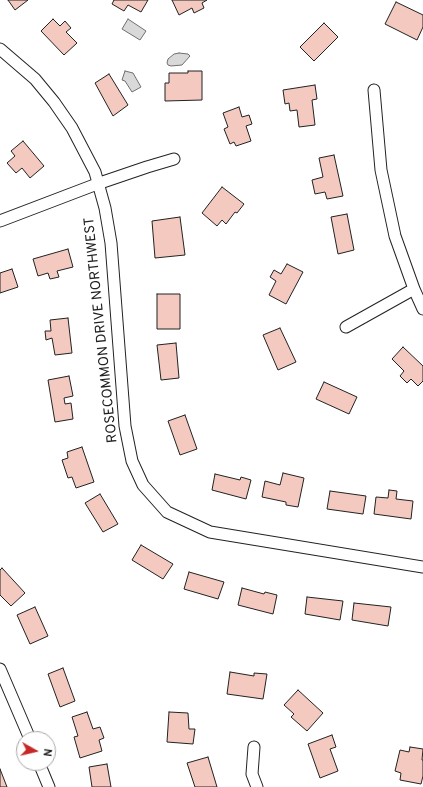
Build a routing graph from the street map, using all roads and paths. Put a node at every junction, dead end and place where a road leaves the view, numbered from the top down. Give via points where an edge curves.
1 (0, 49) edge
2 (374, 90) dead end
3 (174, 159) dead end
4 (97, 184) junction
5 (0, 221) edge
6 (414, 289) junction
7 (423, 309) edge
8 (346, 327) dead end
9 (423, 567) edge
10 (0, 669) edge
11 (27, 731) edge
12 (254, 747) dead end
13 (42, 771) edge
14 (49, 787) edge
15 (258, 787) edge

1 - 4 street, ROSECOMMON DRIVE NORTHWEST via 34,78 59,109 95,172
2 - 6 street via 381,170 395,236
3 - 4 street
4 - 5 street
4 - 9 street, ROSECOMMON DRIVE NORTHWEST via 105,208 111,243 125,426 132,461 143,485 167,512 210,532
6 - 7 street
6 - 8 street
10 - 11 street
12 - 15 street via 252,774
13 - 14 street

